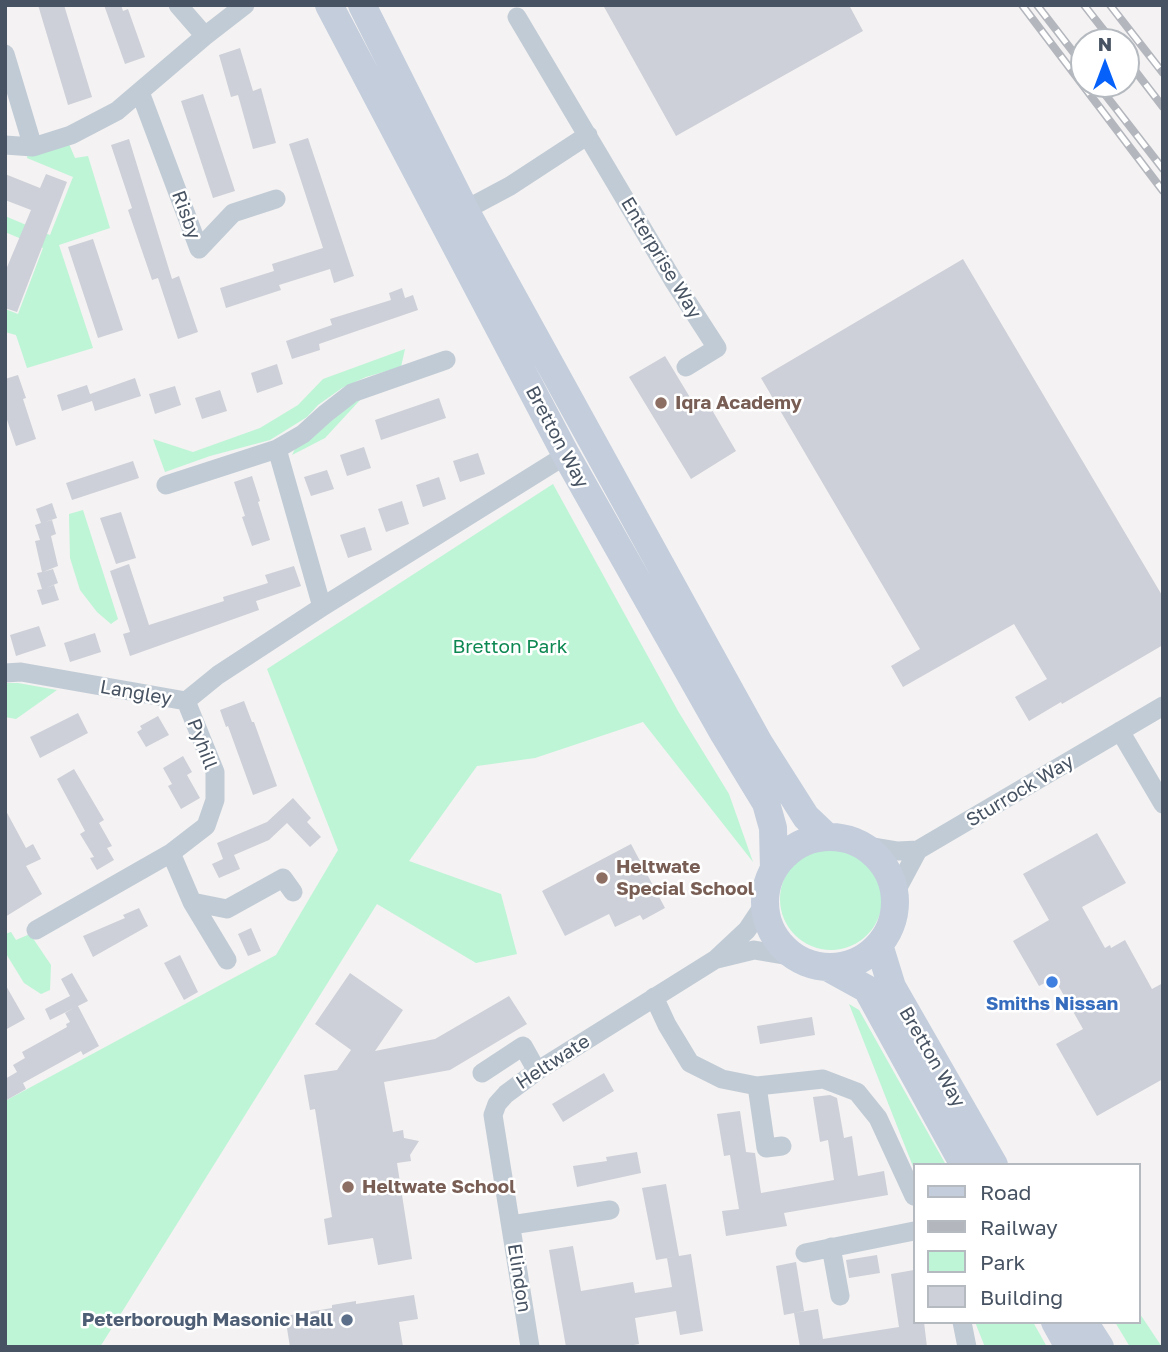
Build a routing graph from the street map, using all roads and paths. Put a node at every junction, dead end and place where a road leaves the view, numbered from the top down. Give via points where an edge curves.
1 (178, 5) edge
2 (245, 5) edge
3 (329, 5) edge
4 (362, 5) edge
5 (517, 17) dead end
6 (205, 36) junction
7 (5, 54) edge
8 (141, 92) junction
9 (588, 135) junction
10 (5, 145) edge
11 (33, 147) junction
12 (276, 199) dead end
13 (465, 209) junction
14 (446, 360) dead end
15 (686, 367) dead end
16 (276, 449) junction
17 (566, 455) junction
18 (166, 485) dead end
19 (322, 607) junction
20 (5, 673) edge
21 (186, 701) junction
22 (1163, 706) edge
23 (1120, 731) junction
24 (1163, 804) edge
25 (825, 835) junction
26 (862, 845) junction
27 (918, 850) junction
28 (171, 853) junction
29 (774, 869) junction
30 (293, 892) dead end
31 (895, 893) junction
32 (191, 902) junction
33 (765, 903) junction
34 (36, 930) dead end
35 (879, 945) junction
36 (795, 957) junction
37 (716, 959) junction
38 (227, 960) dead end
39 (827, 967) junction
40 (654, 997) junction
41 (537, 1071) junction
42 (482, 1073) dead end
43 (757, 1086) junction
44 (782, 1146) dead end
45 (963, 1163) edge
46 (993, 1163) edge
47 (912, 1192) edge
48 (610, 1210) dead end
49 (511, 1225) junction
50 (912, 1231) edge
51 (831, 1247) junction
52 (805, 1253) dead end
53 (840, 1296) dead end
54 (962, 1324) edge
55 (1056, 1324) edge
56 (1085, 1324) edge
57 (530, 1347) edge
58 (967, 1347) edge
59 (1069, 1347) edge
60 (1100, 1347) edge

1 - 6 street
2 - 6 street
3 - 17 street, Bretton Way
4 - 13 street, Bretton Way
5 - 9 street, Enterprise Way
6 - 8 street
7 - 11 street
8 - 11 street via 117,111 71,135
8 - 12 street, Risby via 199,249 233,214
9 - 13 street
9 - 15 street, Enterprise Way via 717,348
10 - 11 street
13 - 25 street, Bretton Way via 759,743 806,817
14 - 16 street via 352,393 303,434
16 - 18 street
16 - 19 street
17 - 19 street, Langley
17 - 29 street, Bretton Way via 766,803 773,828
19 - 21 street, Langley
20 - 21 street, Langley
21 - 28 street, Pyhill via 215,772 215,800 206,826
22 - 23 street, Sturrock Way
23 - 24 street
23 - 27 street, Sturrock Way
25 - 26 street
25 - 29 street via 802,843
26 - 27 street
26 - 31 street via 878,857
27 - 31 street
28 - 32 street
28 - 34 street, Pyhill
29 - 33 street
30 - 32 street via 283,878 227,909
31 - 35 street via 895,911
32 - 38 street
33 - 36 street via 779,943
33 - 37 street, Heltwate via 747,930
35 - 39 street via 847,965
35 - 46 street, Bretton Way via 892,987
36 - 37 street, Heltwate via 754,950
36 - 39 street
37 - 40 street, Heltwate
39 - 45 street, Bretton Way via 867,989
40 - 41 street, Heltwate
40 - 43 street via 690,1063 722,1079
41 - 42 street via 523,1046
41 - 49 street, Heltwate via 506,1094 493,1115
43 - 44 street via 766,1148
43 - 47 street via 823,1079 857,1092 878,1118
48 - 49 street, Elindon
49 - 57 street, Elindon
50 - 51 street
51 - 52 street
51 - 53 street
54 - 58 street
55 - 59 street
56 - 60 street

